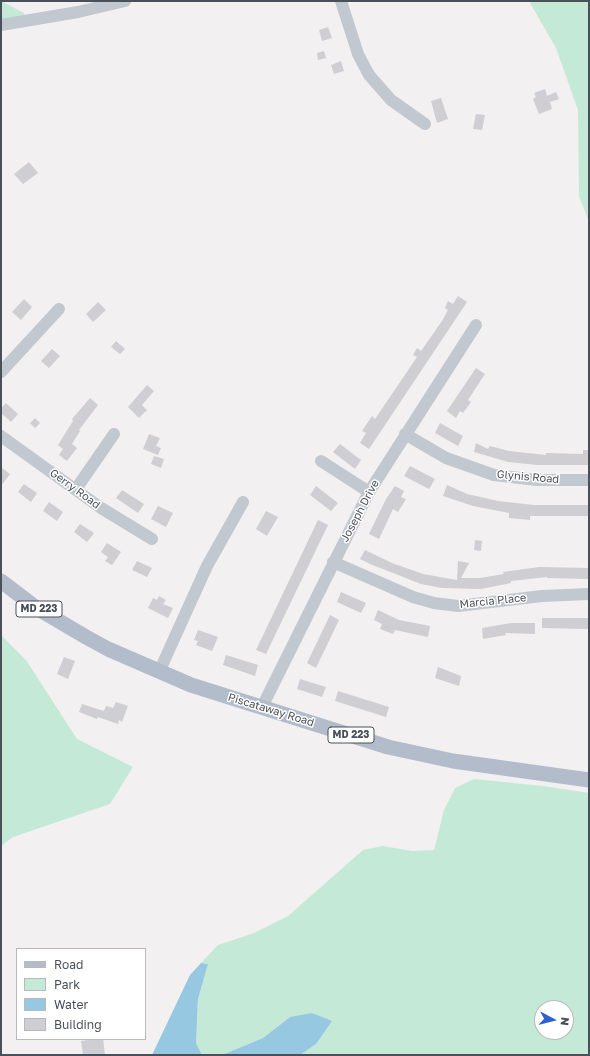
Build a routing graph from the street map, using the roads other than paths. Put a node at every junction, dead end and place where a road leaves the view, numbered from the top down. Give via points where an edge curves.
1 (125, 1) edge
2 (341, 1) edge
3 (1, 25) edge
4 (425, 124) dead end
5 (59, 309) dead end
6 (476, 325) dead end
7 (1, 372) edge
8 (114, 434) dead end
9 (405, 434) junction
10 (1, 436) edge
11 (321, 461) dead end
12 (589, 480) edge
13 (76, 489) junction
14 (369, 492) junction
15 (243, 502) dead end
16 (152, 539) dead end
17 (333, 562) junction
18 (1, 581) edge
19 (589, 594) edge
20 (159, 672) junction
21 (262, 707) junction
22 (589, 780) edge

1 - 3 street
2 - 4 street via 358,54 369,75 391,100
5 - 7 street
6 - 9 street, Joseph Drive
8 - 13 street
9 - 12 street, Glynis Road via 446,458 494,474 537,480
9 - 14 street, Joseph Drive
10 - 13 street, Gerry Road
11 - 14 street
13 - 16 street, Gerry Road via 101,508
14 - 17 street, Joseph Drive
15 - 20 street via 206,566
17 - 19 street, Marcia Place via 413,597 458,606 542,596
17 - 21 street, Joseph Drive
18 - 20 main road, Piscataway Road / MD 223 via 35,606 86,637
20 - 21 main road, Piscataway Road / MD 223 via 191,685
21 - 22 main road, Piscataway Road / MD 223 via 388,747 453,761

